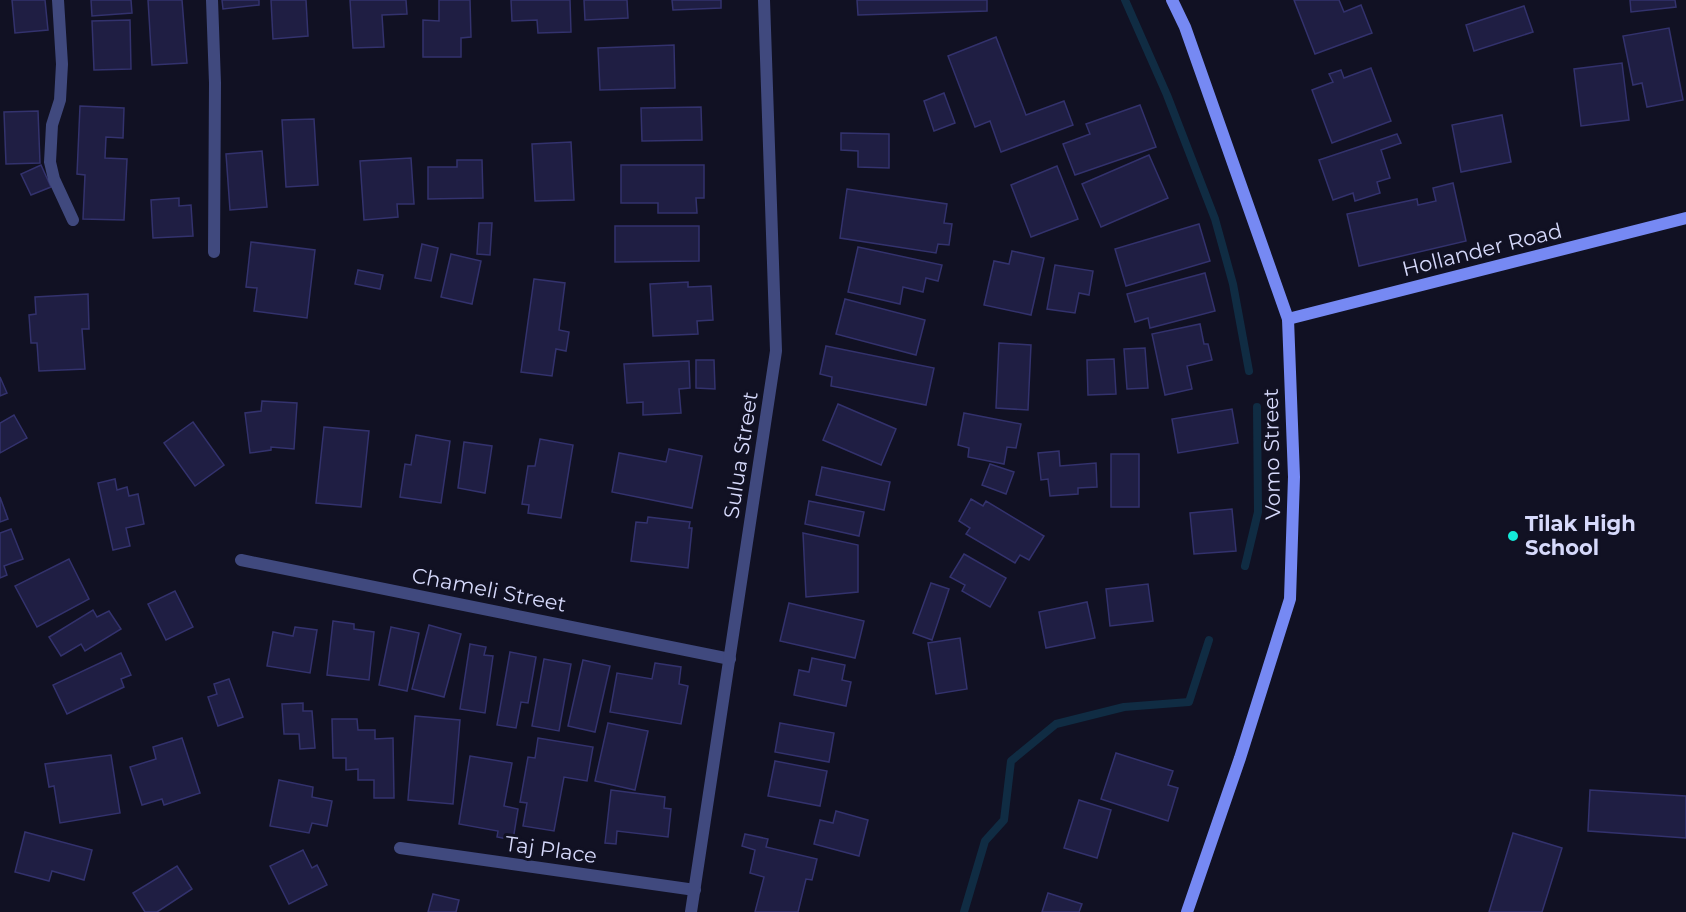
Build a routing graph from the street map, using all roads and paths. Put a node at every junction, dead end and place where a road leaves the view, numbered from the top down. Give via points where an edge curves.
1 (58, 0) edge
2 (212, 0) edge
3 (764, 0) edge
4 (1172, 0) edge
5 (1686, 218) edge
6 (73, 220) dead end
7 (214, 252) dead end
8 (1288, 319) junction
9 (241, 560) dead end
10 (730, 659) junction
11 (400, 848) dead end
12 (695, 890) junction
13 (691, 912) edge
14 (1187, 912) edge

1 - 6 street via 62,64 50,162
2 - 7 street
3 - 10 street, Sulua Street via 776,351
4 - 8 main road, Vomo Street
5 - 8 main road, Hollander Road
8 - 14 main road, Vomo Street via 1294,477 1290,599
9 - 10 street, Chameli Street
10 - 12 street, Sulua Street
11 - 12 street, Taj Place
12 - 13 street, Sulua Street

